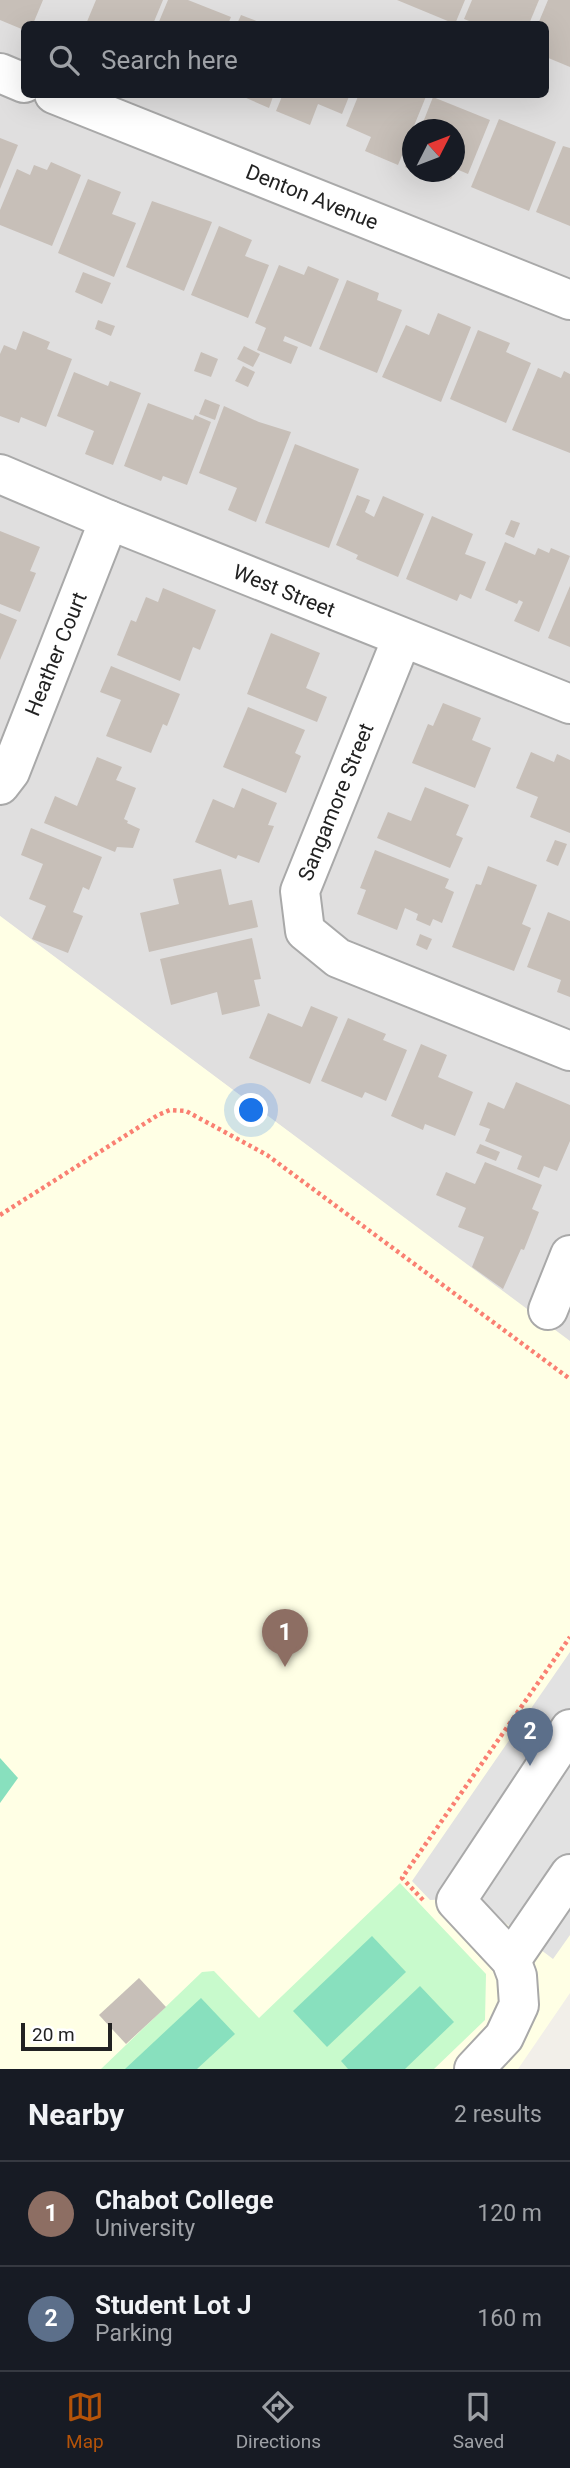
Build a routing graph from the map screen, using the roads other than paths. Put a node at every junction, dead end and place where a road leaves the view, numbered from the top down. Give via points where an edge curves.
1 (0, 73) edge
2 (21, 82) edge
3 (64, 98) edge
4 (570, 300) edge
5 (0, 474) edge
6 (109, 520) junction
7 (402, 638) junction
8 (570, 704) edge
9 (0, 785) edge
10 (570, 1051) edge
11 (570, 1255) edge
12 (548, 1310) dead end
13 (570, 1729) edge
14 (570, 1874) edge
15 (511, 1960) junction
16 (474, 2069) edge

1 - 2 street
3 - 4 street, Denton Avenue
5 - 6 street, West Street
6 - 7 street, West Street
6 - 9 street, Heather Court
7 - 8 street, West Street
7 - 10 street, Sangamore Street via 300,891 305,931 338,958
11 - 12 street
13 - 15 street via 456,1902
14 - 15 street
15 - 16 street via 519,2005 504,2037

